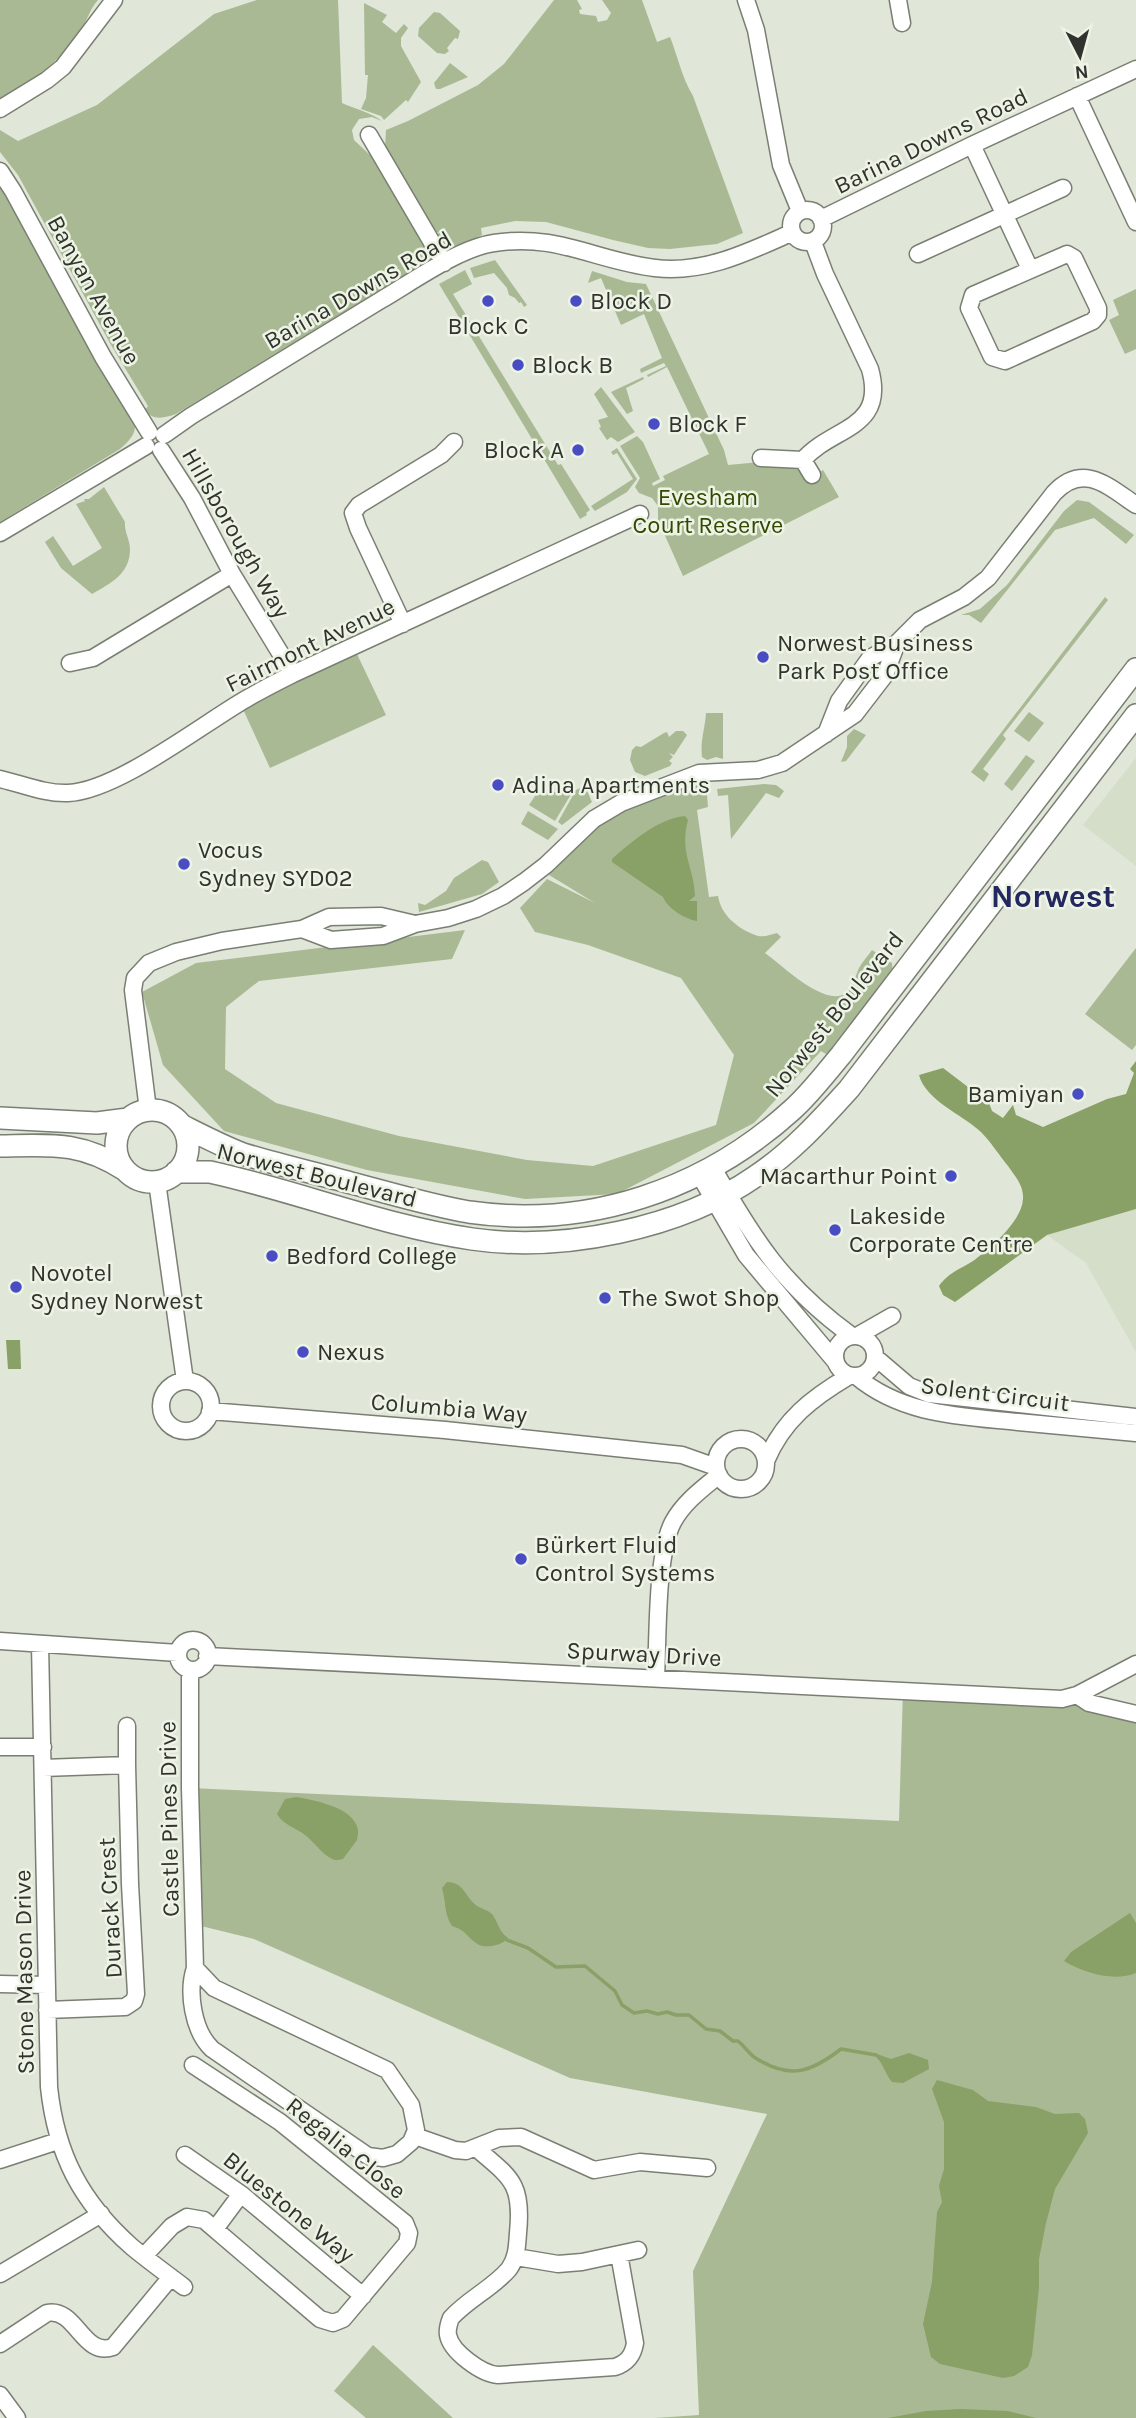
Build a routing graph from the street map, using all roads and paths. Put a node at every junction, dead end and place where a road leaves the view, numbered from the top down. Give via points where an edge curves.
1 (114, 0) edge
2 (746, 0) edge
3 (898, 0) edge
4 (902, 23) dead end
5 (1136, 69) edge
6 (1077, 96) junction
7 (0, 109) edge
8 (369, 135) dead end
9 (972, 145) junction
10 (0, 171) edge
11 (1063, 188) dead end
12 (800, 211) junction
13 (1005, 215) junction
14 (821, 219) junction
15 (1136, 222) edge
16 (791, 233) junction
17 (813, 242) junction
18 (918, 254) dead end
19 (444, 263) junction
20 (1030, 268) junction
21 (155, 441) junction
22 (454, 442) dead end
23 (761, 458) dead end
24 (803, 460) junction
25 (812, 475) dead end
26 (1136, 505) edge
27 (640, 514) dead end
28 (0, 533) edge
29 (232, 574) junction
30 (403, 624) junction
31 (70, 663) dead end
32 (1136, 669) edge
33 (293, 674) junction
34 (1136, 715) edge
35 (0, 779) edge
36 (148, 1110) junction
37 (0, 1118) edge
38 (128, 1119) junction
39 (181, 1125) junction
40 (0, 1146) edge
41 (125, 1170) junction
42 (176, 1172) junction
43 (707, 1172) junction
44 (157, 1182) junction
45 (721, 1197) junction
46 (854, 1336) junction
47 (875, 1354) junction
48 (844, 1370) junction
49 (185, 1381) junction
50 (210, 1411) junction
51 (1136, 1417) edge
52 (783, 1429) junction
53 (1136, 1433) edge
54 (747, 1440) junction
55 (766, 1461) junction
56 (718, 1465) junction
57 (0, 1641) edge
58 (40, 1644) junction
59 (178, 1653) junction
60 (208, 1656) junction
61 (1136, 1664) edge
62 (191, 1670) junction
63 (656, 1678) junction
64 (1077, 1695) junction
65 (1136, 1714) edge
66 (127, 1726) dead end
67 (0, 1747) edge
68 (43, 1747) junction
69 (127, 1765) junction
70 (43, 1768) junction
71 (195, 1968) junction
72 (0, 1984) edge
73 (47, 1985) junction
74 (47, 2010) junction
75 (193, 2065) dead end
76 (415, 2136) junction
77 (58, 2141) junction
78 (476, 2148) junction
79 (185, 2155) dead end
80 (0, 2160) edge
81 (708, 2168) dead end
82 (242, 2194) junction
83 (101, 2214) junction
84 (215, 2229) junction
85 (638, 2250) dead end
86 (619, 2254) junction
87 (144, 2256) junction
88 (516, 2257) junction
89 (0, 2274) edge
90 (171, 2277) junction
91 (184, 2287) dead end
92 (363, 2295) junction
93 (0, 2344) edge
94 (0, 2395) edge
95 (17, 2418) edge

1 - 7 street via 62,66
2 - 12 street via 759,43 781,165
3 - 4 street
5 - 6 street, Barina Downs Road
6 - 9 street, Barina Downs Road
6 - 15 street
8 - 19 street
9 - 13 street
9 - 14 street, Barina Downs Road
10 - 21 street, Banyan Avenue
11 - 13 street
12 - 14 street via 810,210
12 - 16 street via 792,218
13 - 18 street
13 - 20 street
14 - 17 street via 823,229
16 - 17 street via 798,240
16 - 19 street, Barina Downs Road via 728,260 678,269 641,266 542,240 520,239 489,243
17 - 24 street via 870,369 873,394 859,422 817,446
19 - 21 street, Barina Downs Road
20 - 20 street via 1067,254 1074,258 1098,316 1005,361 998,360 986,345 970,301 973,295
21 - 28 street, Barina Downs Road
21 - 29 street, Hillsborough Way
22 - 30 street via 353,513
23 - 24 street
24 - 25 street
26 - 36 street via 1090,478 1065,482 988,578 964,597 920,620 897,643 884,675 855,714 793,757 770,767 699,772 621,803 594,819 546,865 476,909 383,936 331,940 302,929 222,941 161,957 135,978 133,1004
27 - 30 street, Fairmont Avenue
29 - 31 street via 93,658
29 - 33 street, Hillsborough Way
30 - 33 street, Fairmont Avenue
32 - 43 main road, Norwest Boulevard via 809,1094 770,1129
33 - 35 street, Fairmont Avenue via 150,760 95,787 55,793
34 - 45 main road, Norwest Boulevard via 849,1089 774,1164
36 - 38 main road
36 - 39 main road via 164,1112
37 - 38 main road via 97,1123
38 - 41 main road via 116,1143
39 - 42 main road via 188,1152
39 - 43 main road, Norwest Boulevard via 242,1153 423,1202 493,1214 554,1214 607,1207
40 - 41 main road via 89,1150
41 - 44 main road
42 - 44 main road
42 - 45 main road, Norwest Boulevard via 210,1172 420,1228 508,1242 609,1234
43 - 45 street, Solent Circuit
44 - 49 street
45 - 46 street, Solent Circuit via 779,1270 822,1314
45 - 48 street, Solent Circuit via 736,1240 756,1269
46 - 47 street via 871,1344
46 - 47 street via 892,1316
46 - 48 street via 836,1348
47 - 48 street via 869,1370
47 - 51 street, Solent Circuit via 909,1386 929,1394
48 - 52 street
48 - 53 street, Solent Circuit via 890,1398 929,1412
49 - 50 street via 205,1390
49 - 50 street via 170,1387 162,1399 168,1424 180,1430 195,1429
50 - 56 street, Columbia Way via 682,1455
52 - 54 street
52 - 55 street
54 - 55 street via 760,1448
54 - 56 street via 731,1442
55 - 56 street via 760,1482 747,1489 730,1487
56 - 63 street via 681,1510 666,1541
57 - 58 street
58 - 59 street
58 - 68 street, Stone Mason Drive
59 - 60 street via 183,1644 197,1641
59 - 62 street via 178,1660
60 - 62 street via 200,1668
60 - 63 street, Spurway Drive
61 - 64 street, Spurway Drive
62 - 71 street, Castle Pines Drive
63 - 64 street, Spurway Drive via 1062,1699
64 - 65 street, Spurway Drive via 1089,1703
66 - 69 street, Durack Crest
67 - 68 street
68 - 70 street, Stone Mason Drive
69 - 70 street
69 - 74 street, Durack Crest via 134,2001 125,2007
70 - 73 street, Stone Mason Drive
71 - 76 street via 214,1988 387,2070 411,2105
71 - 76 street, Castle Pines Drive via 196,2023 212,2049 368,2156 390,2157
72 - 73 street
73 - 74 street, Stone Mason Drive
74 - 77 street, Stone Mason Drive via 49,2087
75 - 92 street, Regalia Close via 280,2122 405,2223 407,2243
76 - 78 street via 455,2150
77 - 80 street
77 - 83 street, Stone Mason Drive via 68,2165
78 - 81 street via 499,2138 521,2137 594,2170 640,2162
78 - 88 street via 505,2171 519,2198
79 - 82 street, Bluestone Way
82 - 84 street
82 - 92 street, Bluestone Way
83 - 87 street, Stone Mason Drive
83 - 89 street
84 - 87 street, Regalia Close via 204,2220 187,2217
84 - 92 street, Regalia Close via 320,2319 333,2323 343,2319
85 - 86 street
86 - 88 street via 558,2264
86 - 88 street via 635,2343 629,2360 615,2367 488,2374 456,2349 448,2335 451,2318 501,2276
87 - 90 street, Stone Mason Drive
90 - 91 street, Stone Mason Drive
90 - 93 street via 113,2347 94,2347 55,2311
94 - 95 street

